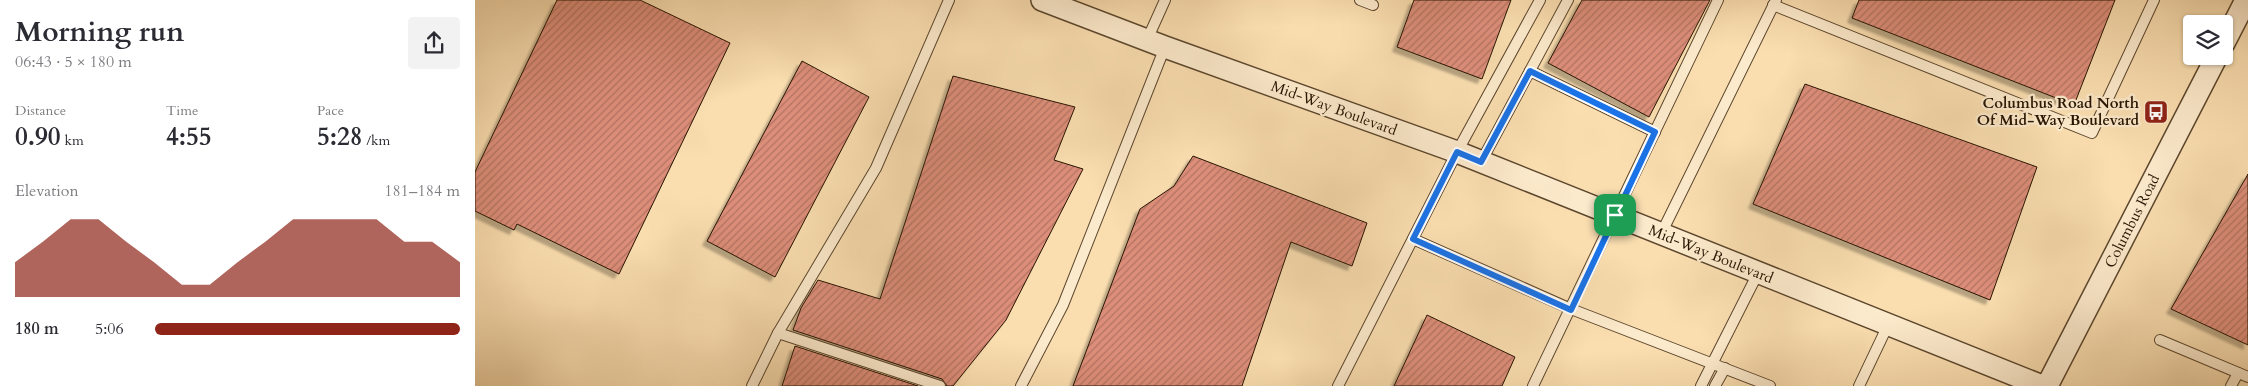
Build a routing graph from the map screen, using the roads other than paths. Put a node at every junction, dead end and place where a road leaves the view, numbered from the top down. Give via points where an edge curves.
1 (949, 0) edge
2 (1042, 0) edge
3 (1165, 0) edge
4 (1360, 0) edge
5 (1540, 0) edge
6 (1568, 0) edge
7 (1718, 0) edge
8 (2154, 0) edge
9 (2246, 0) edge
10 (1774, 3) edge
11 (1373, 5) dead end
12 (2233, 25) edge
13 (1156, 44) junction
14 (2212, 65) edge
15 (1530, 71) junction
16 (1655, 132) junction
17 (1457, 152) junction
18 (1481, 162) junction
19 (1615, 215) junction
20 (1661, 234) junction
21 (1413, 239) junction
22 (1758, 273) junction
23 (1571, 310) junction
24 (1888, 325) junction
25 (778, 333) junction
26 (2160, 340) dead end
27 (1714, 363) junction
28 (1725, 368) junction
29 (2238, 373) junction
30 (2248, 377) edge
31 (752, 386) edge
32 (940, 386) edge
33 (1021, 386) edge
34 (1338, 386) edge
35 (1533, 386) edge
36 (1701, 386) edge
37 (1715, 386) edge
38 (1770, 386) edge
39 (1859, 386) edge
40 (2041, 386) edge
41 (2047, 386) edge
42 (2231, 386) edge

1 - 25 lane via 876,168
2 - 13 street, Mid-Way Boulevard
3 - 13 lane
4 - 11 lane
5 - 17 lane
6 - 15 lane
7 - 16 lane
8 - 10 lane via 2092,133
9 - 12 street
10 - 20 lane
13 - 17 street, Mid-Way Boulevard
13 - 33 lane via 1063,305
14 - 41 street, Columbus Road
15 - 16 lane
15 - 18 lane
16 - 19 lane
17 - 18 street, Mid-Way Boulevard
17 - 21 lane
18 - 19 street, Mid-Way Boulevard
19 - 20 street, Mid-Way Boulevard
19 - 23 lane
20 - 22 street, Mid-Way Boulevard
21 - 23 lane
21 - 34 lane
22 - 24 street, Mid-Way Boulevard
22 - 27 lane
23 - 27 lane
23 - 35 lane
24 - 39 lane
24 - 40 street, Mid-Way Boulevard
25 - 31 lane
25 - 32 lane
26 - 29 lane
27 - 28 lane
27 - 36 lane
28 - 37 lane
28 - 38 lane
29 - 30 lane
29 - 42 lane

